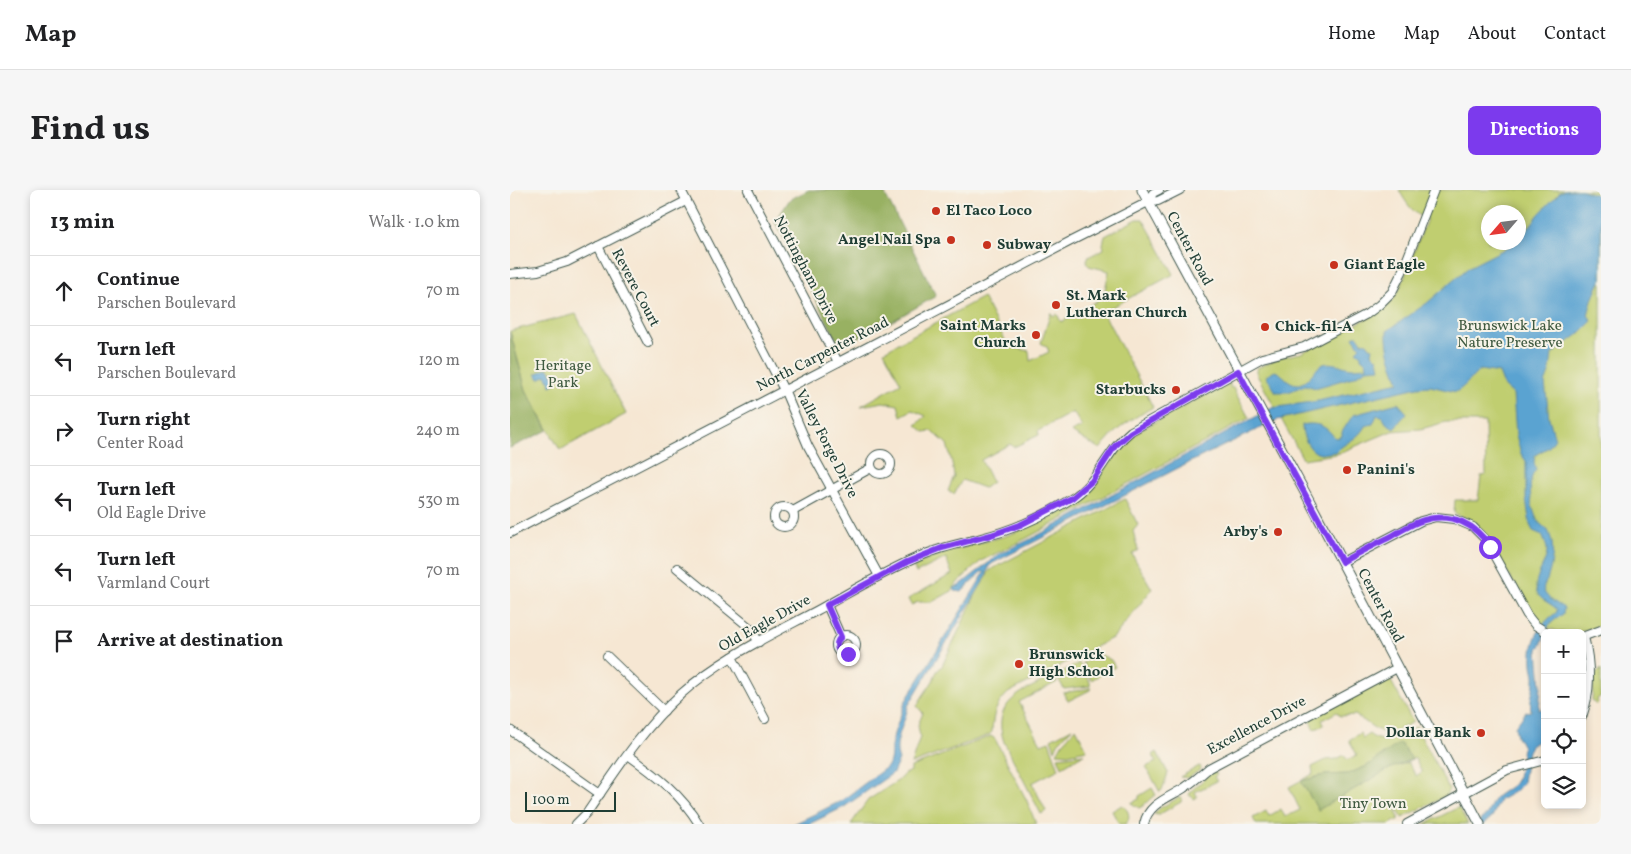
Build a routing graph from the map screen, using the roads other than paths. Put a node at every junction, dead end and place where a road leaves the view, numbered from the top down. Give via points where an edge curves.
1 (681, 190) edge
2 (748, 190) edge
3 (1142, 190) edge
4 (1160, 190) edge
5 (1180, 190) edge
6 (1434, 190) edge
7 (686, 200) junction
8 (1148, 202) junction
9 (598, 246) junction
10 (510, 274) edge
11 (648, 343) dead end
12 (838, 362) junction
13 (1238, 371) junction
14 (783, 390) junction
15 (872, 468) dead end
16 (832, 490) junction
17 (793, 511) dead end
18 (510, 533) edge
19 (1342, 562) junction
20 (677, 568) dead end
21 (880, 576) junction
22 (827, 605) junction
23 (1542, 629) edge
24 (1601, 630) edge
25 (1586, 636) edge
26 (841, 637) dead end
27 (759, 642) junction
28 (1586, 649) edge
29 (607, 656) dead end
30 (732, 656) junction
31 (1397, 668) junction
32 (1586, 699) edge
33 (664, 711) junction
34 (765, 719) dead end
35 (510, 730) edge
36 (628, 756) junction
37 (1541, 761) edge
38 (600, 794) junction
39 (1464, 794) junction
40 (1479, 822) edge
41 (576, 824) edge
42 (699, 824) edge
43 (1144, 824) edge
44 (1407, 824) edge

1 - 7 street, Valley Forge Drive
2 - 12 street, Nottingham Drive
3 - 8 main road, Center Road
4 - 8 street
5 - 8 street via 1158,201
6 - 13 street, Old Eagle Drive via 1402,272 1392,292 1379,305 1304,347 1262,358
7 - 9 street
7 - 14 street, Valley Forge Drive
8 - 12 street, North Carpenter Road
8 - 13 main road, Center Road
9 - 10 street via 552,268
9 - 11 street, Revere Court
12 - 14 street, North Carpenter Road
13 - 19 main road, Center Road
13 - 21 street, Old Eagle Drive via 1131,432 1115,446 1092,481 1072,498 1020,525 924,554
14 - 16 street, Valley Forge Drive
14 - 18 street, North Carpenter Road
15 - 16 street
16 - 17 street
16 - 21 street, Valley Forge Drive
19 - 23 street via 1421,521 1436,517 1454,518 1482,535 1527,616
19 - 31 main road, Center Road
20 - 27 street via 749,627
21 - 22 street, Old Eagle Drive
22 - 26 street
22 - 27 street, Old Eagle Drive
24 - 25 street
27 - 30 street, Old Eagle Drive
28 - 32 street via 1590,680
29 - 33 street
30 - 33 street, Old Eagle Drive via 698,680
30 - 34 street
31 - 39 main road, Center Road
31 - 43 street, Excellence Drive via 1209,768 1155,805 1148,812
33 - 36 street, Old Eagle Drive
35 - 38 street
36 - 38 street, Old Eagle Drive
36 - 42 street via 670,787
37 - 39 street via 1507,770
38 - 41 street, Old Eagle Drive
39 - 40 main road, Center Road
39 - 44 street

